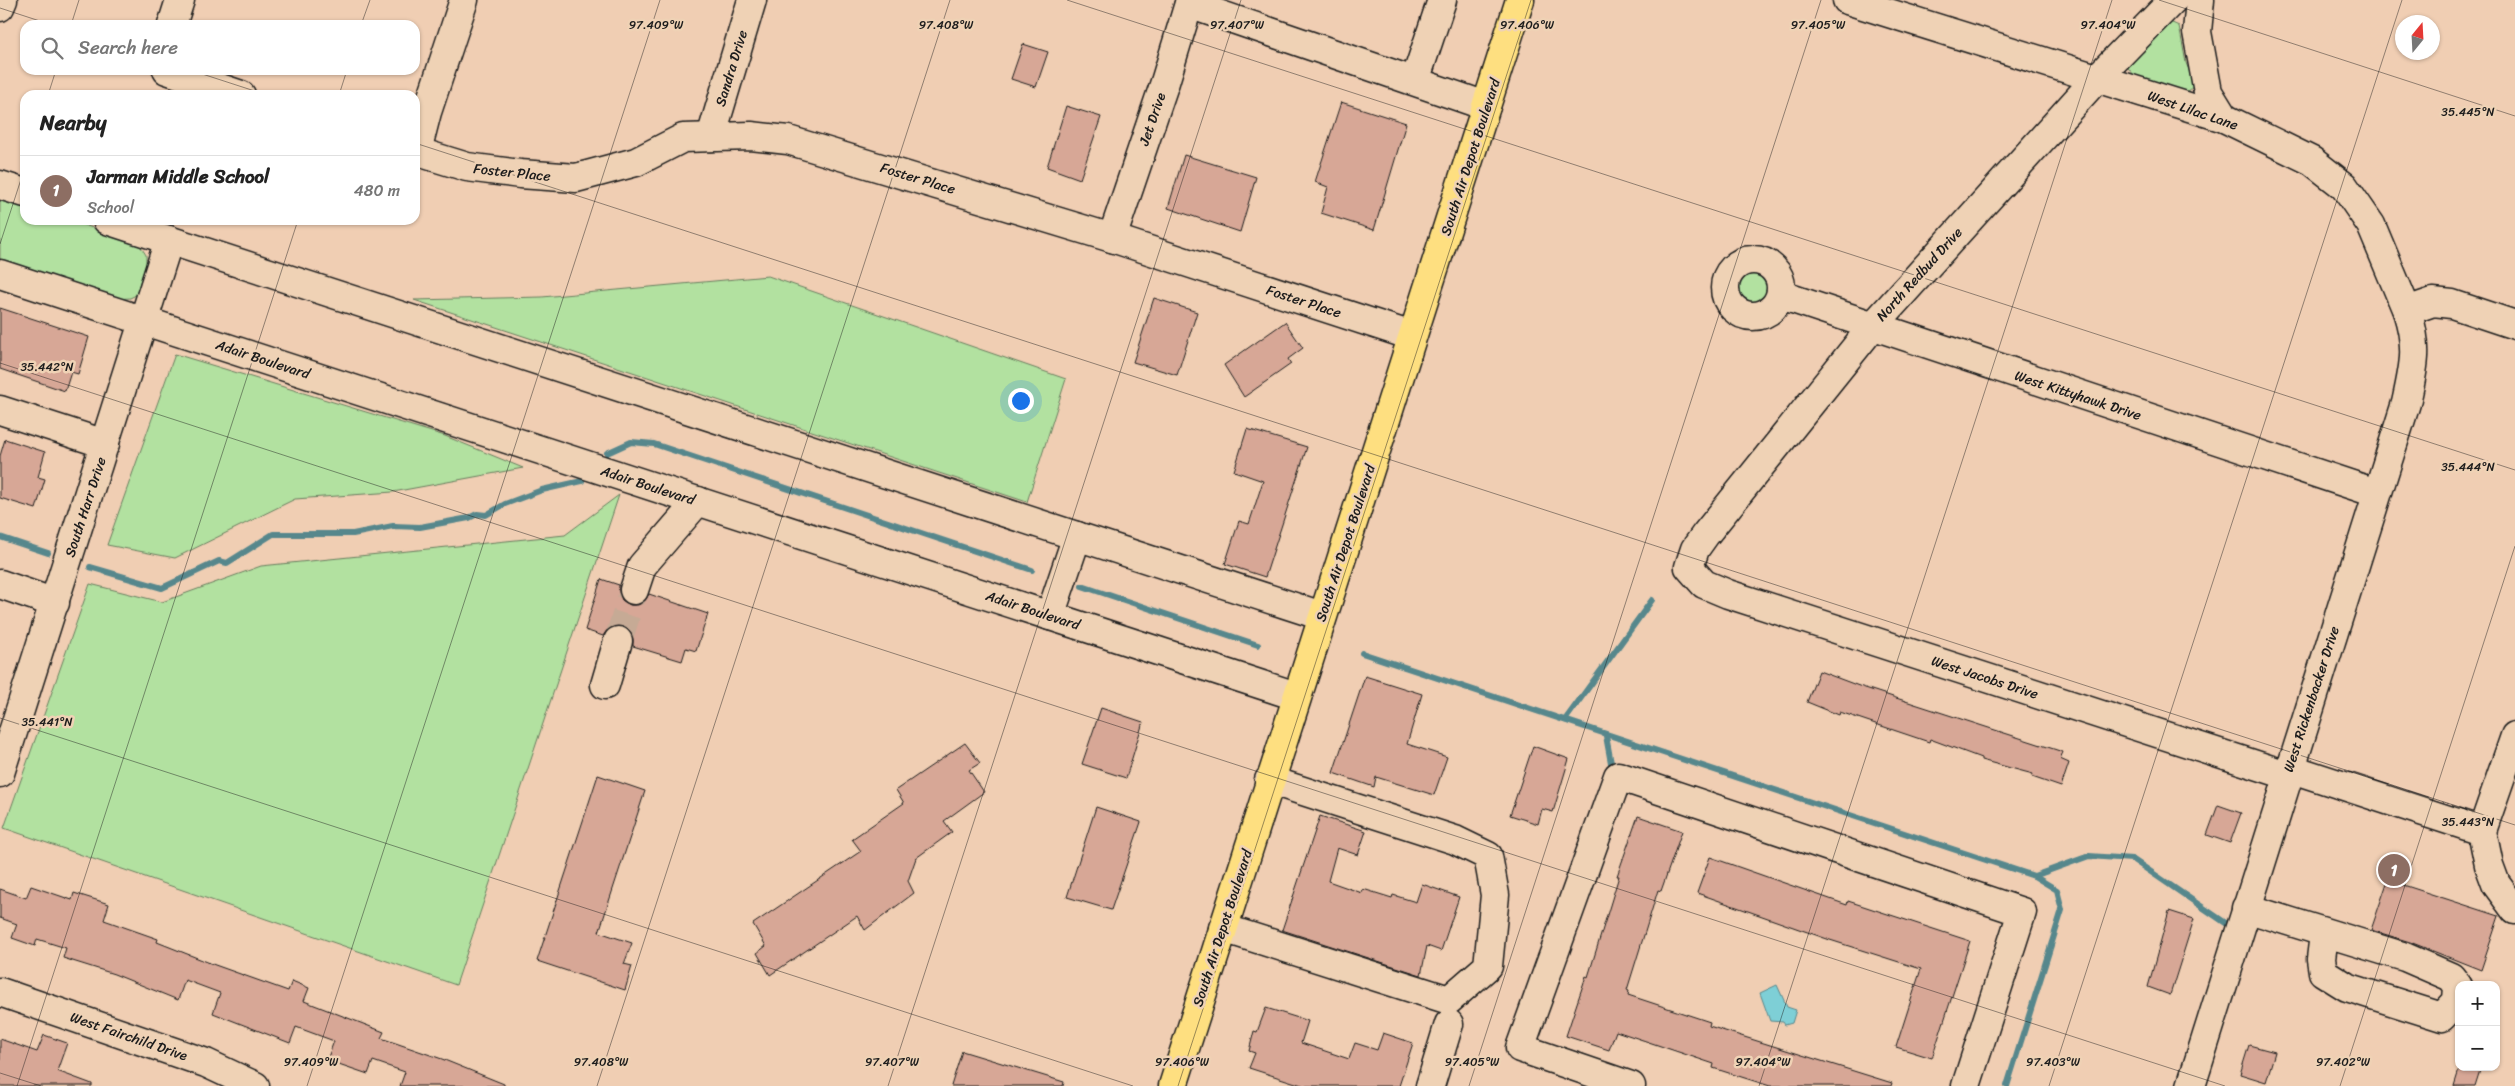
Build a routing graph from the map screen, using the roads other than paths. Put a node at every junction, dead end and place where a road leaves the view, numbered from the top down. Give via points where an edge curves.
1 (3, 0) edge
2 (180, 0) edge
3 (464, 0) edge
4 (752, 0) edge
5 (1442, 0) edge
6 (1520, 0) edge
7 (1847, 0) edge
8 (2174, 0) edge
9 (2200, 0) edge
10 (1189, 2) edge
11 (0, 7) edge
12 (174, 20) edge
13 (182, 75) edge
14 (2097, 78) junction
15 (1415, 81) junction
16 (226, 90) edge
17 (1486, 106) junction
18 (2224, 118) junction
19 (711, 137) junction
20 (420, 138) edge
21 (420, 152) edge
22 (0, 185) edge
23 (20, 191) edge
24 (122, 225) edge
25 (1112, 238) junction
26 (169, 240) junction
27 (0, 274) edge
28 (1781, 295) dead end
29 (2407, 311) junction
30 (144, 320) junction
31 (2515, 325) edge
32 (1873, 326) junction
33 (1412, 336) junction
34 (0, 410) edge
35 (105, 444) junction
36 (2376, 493) junction
37 (698, 501) junction
38 (1077, 536) junction
39 (1689, 567) joint
40 (0, 584) edge
41 (634, 590) tunnel mouth
42 (54, 603) junction
43 (1050, 616) junction
44 (1322, 616) junction
45 (618, 641) tunnel mouth
46 (605, 685) dead end
47 (1296, 696) junction
48 (2515, 736) edge
49 (2288, 772) junction
50 (0, 773) edge
51 (1269, 780) junction
52 (2482, 831) junction
53 (2246, 908) junction
54 (2515, 910) edge
55 (1222, 928) junction
56 (2324, 934) junction
57 (0, 992) edge
58 (1449, 1024) dead end
59 (255, 1086) edge
60 (1173, 1086) edge
61 (1430, 1086) edge
62 (1631, 1086) edge
63 (1966, 1086) edge
64 (2191, 1086) edge

1 - 11 street
2 - 12 street
3 - 20 street
4 - 19 street, Sandra Drive
5 - 15 street
6 - 17 main road, South Air Depot Boulevard
7 - 14 street, West Lilac Lane
8 - 14 street, North Redbud Drive
9 - 18 street via 2197,32 2208,92
10 - 15 street
10 - 25 street, Jet Drive
13 - 16 street
14 - 18 street, West Lilac Lane
14 - 32 street, North Redbud Drive
15 - 17 street
17 - 33 main road, South Air Depot Boulevard
18 - 29 street, West Lilac Lane via 2312,161 2344,186 2371,225
19 - 21 street, Foster Place via 683,138 636,162 576,178 467,167
19 - 25 street, Foster Place via 752,136 788,140
22 - 23 street
24 - 26 street
25 - 33 street, Foster Place
26 - 30 street, South Harr Drive
26 - 38 street
27 - 30 street, Adair Boulevard
28 - 32 street, West Kittyhawk Drive
29 - 31 street via 2433,302 2452,304
29 - 36 street, West Rickenbacker Drive via 2414,331 2416,359 2406,403
30 - 35 street, South Harr Drive
30 - 37 street, Adair Boulevard
32 - 36 street, West Kittyhawk Drive
32 - 39 street, North Redbud Drive via 1705,535 1695,549
33 - 44 main road, South Air Depot Boulevard
34 - 35 street
35 - 42 street, South Harr Drive
36 - 49 street, West Rickenbacker Drive
37 - 41 street via 642,566
37 - 43 street, Adair Boulevard
38 - 43 street
38 - 44 street
39 - 49 street, West Jacobs Drive via 1704,584 1728,594
40 - 42 street
42 - 50 street, South Harr Drive
43 - 47 street, Adair Boulevard
44 - 47 main road, South Air Depot Boulevard
45 - 46 street
47 - 51 main road, South Air Depot Boulevard
48 - 52 street
49 - 52 street, West Jacobs Drive
49 - 53 street, West Rickenbacker Drive
51 - 55 main road, South Air Depot Boulevard
51 - 55 street via 1455,840 1488,856 1495,896 1488,966 1449,1000
52 - 54 street via 2496,884
53 - 56 street
53 - 64 street, West Rickenbacker Drive
55 - 60 main road, South Air Depot Boulevard
56 - 56 street via 2322,972 2347,987 2442,1017 2456,1002 2458,986 2451,977 2405,957
57 - 59 street, West Fairchild Drive via 206,1062
58 - 61 street
62 - 63 street via 1520,1048 1618,776 2022,912

